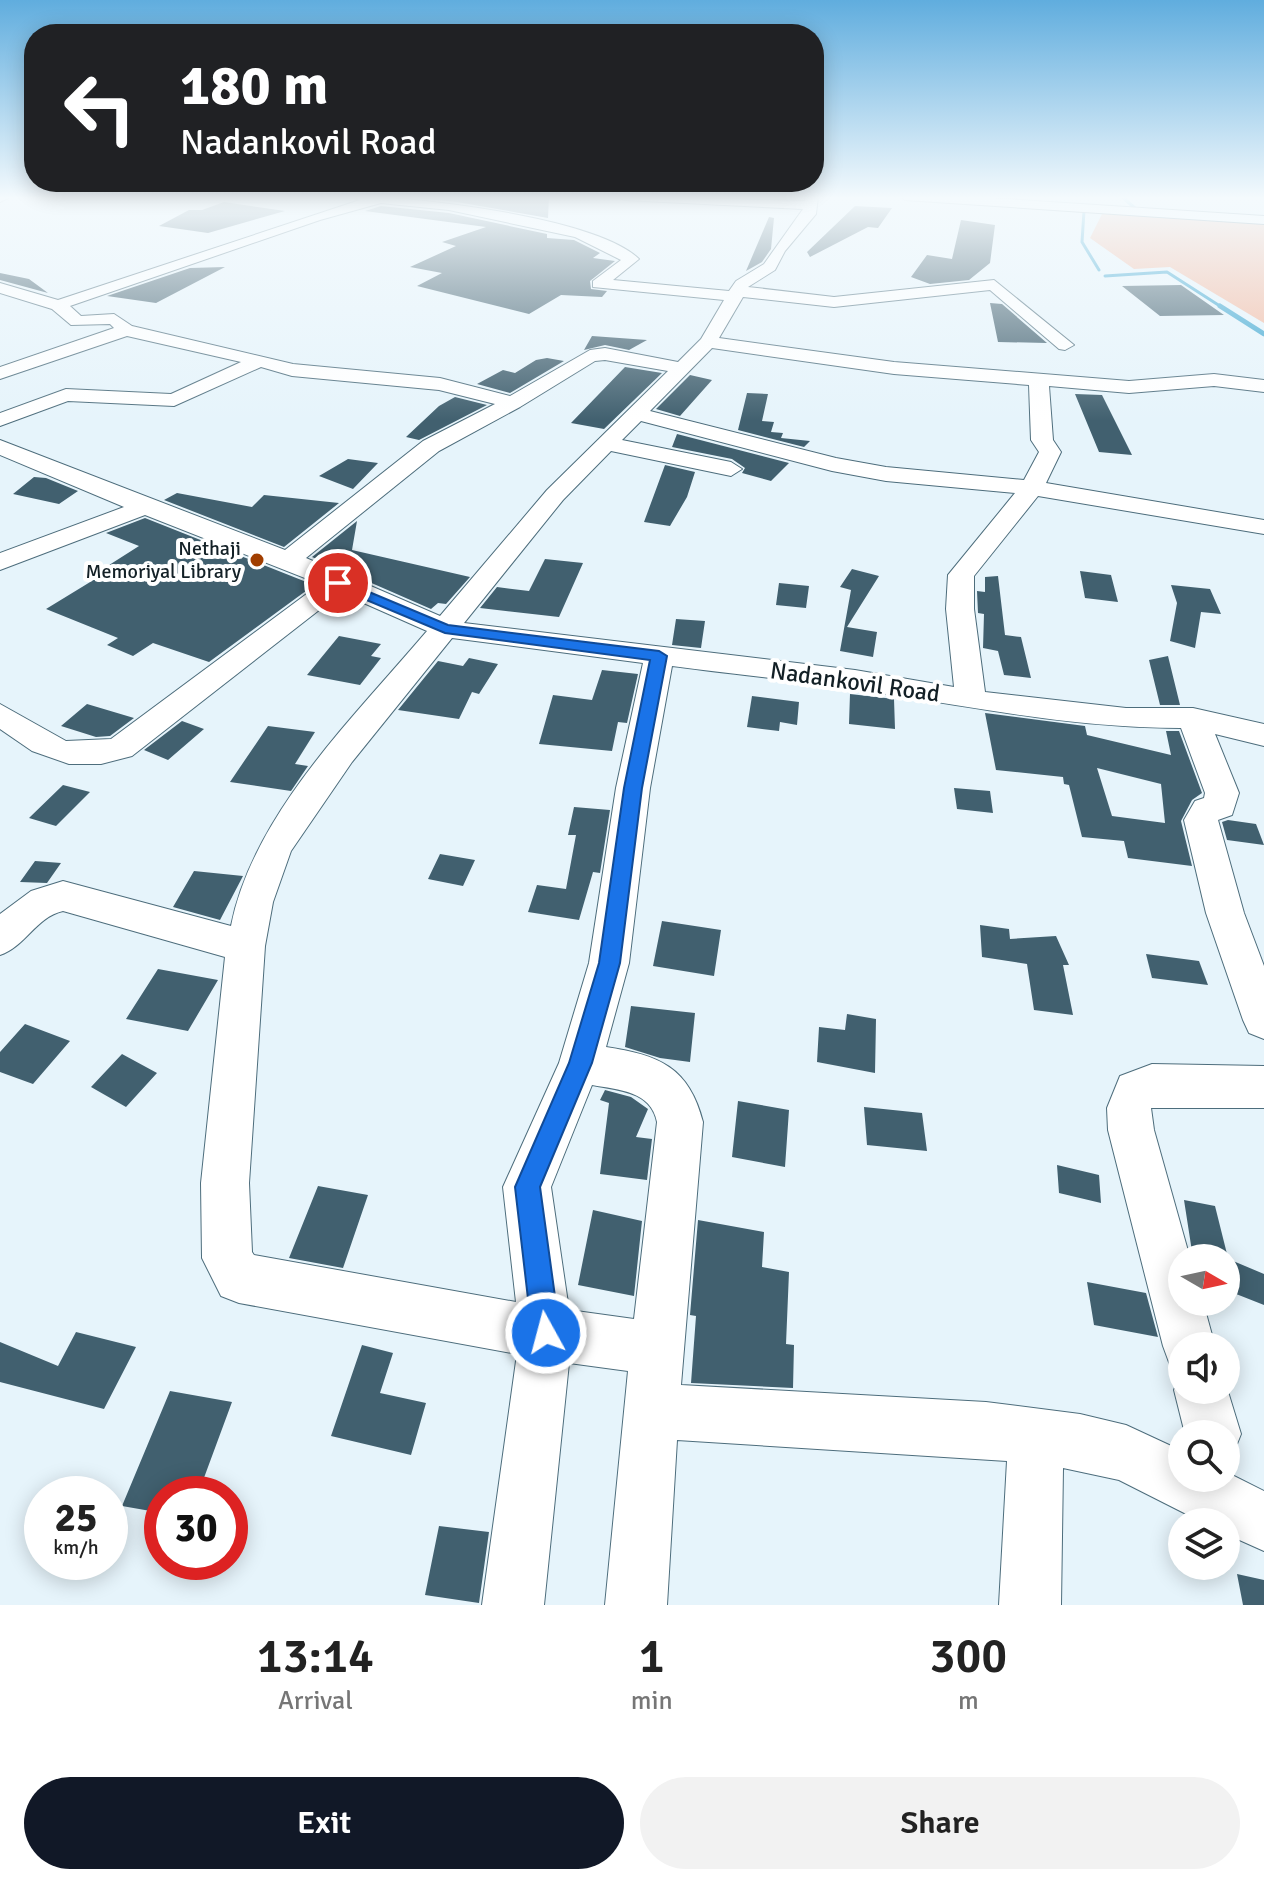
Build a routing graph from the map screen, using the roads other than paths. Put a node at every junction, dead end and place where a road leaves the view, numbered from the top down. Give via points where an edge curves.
1 (158, 271) edge
2 (616, 271) edge
3 (764, 271) edge
4 (0, 288) edge
5 (735, 294) junction
6 (58, 305) junction
7 (126, 330) junction
8 (708, 342) junction
9 (1065, 345) dead end
10 (259, 361) junction
11 (681, 368) junction
12 (0, 373) edge
13 (1039, 380) junction
14 (1264, 386) edge
15 (513, 403) junction
16 (637, 414) junction
17 (0, 420) edge
18 (608, 444) junction
19 (0, 447) edge
20 (731, 469) dead end
21 (1032, 488) junction
22 (145, 507) junction
23 (1264, 527) edge
24 (288, 560) junction
25 (0, 562) edge
26 (338, 583) junction
27 (445, 629) junction
28 (659, 656) junction
29 (971, 700) junction
30 (0, 714) edge
31 (1193, 718) junction
32 (1264, 735) edge
33 (0, 939) edge
34 (246, 946) junction
35 (1264, 1020) edge
36 (580, 1063) junction
37 (1264, 1087) edge
38 (1185, 1332) edge
39 (546, 1333) junction
40 (657, 1349) junction
41 (651, 1411) junction
42 (1035, 1458) dead end
43 (1241, 1502) edge
44 (513, 1605) edge
45 (636, 1605) edge
46 (1030, 1605) edge

1 - 6 street
2 - 5 street via 599,284
3 - 5 street
4 - 6 street
5 - 8 street
5 - 9 street via 834,302 994,285
6 - 7 street via 77,321 114,319
7 - 10 street
7 - 12 street
8 - 11 street
8 - 13 street via 894,368
10 - 15 street via 292,370 428,382
10 - 17 street via 174,400 66,395
11 - 15 street via 590,356
11 - 16 street
13 - 14 street via 1129,387 1214,380
13 - 21 street via 1042,440 1050,452
15 - 24 street via 431,446
16 - 18 street
16 - 21 street via 832,464
18 - 20 street
18 - 27 street via 555,495
19 - 22 street, Nadankovil Road
21 - 23 street
21 - 29 street via 961,575
22 - 24 street, Nadankovil Road
22 - 25 street
24 - 26 street, Nadankovil Road
26 - 27 street, Nadankovil Road
26 - 30 street via 121,748 89,757 62,753
27 - 28 street, Nadankovil Road
27 - 34 street via 341,754 275,847 254,902
28 - 29 street, Nadankovil Road
28 - 36 street via 633,788 609,963
29 - 31 street, Nadankovil Road via 1126,718
31 - 32 street, Nadankovil Road
31 - 35 street via 1222,793 1220,806 1207,810 1201,820 1225,913
33 - 34 street via 35,905 63,896
34 - 39 street via 225,1183 227,1258 239,1278
36 - 39 street via 527,1187
36 - 40 street via 644,1076 673,1092 679,1105
37 - 38 street via 1152,1085 1136,1091 1129,1108
39 - 40 street
39 - 44 street
40 - 41 street
41 - 43 street via 986,1430 1080,1442 1126,1453
41 - 45 street
42 - 46 street

